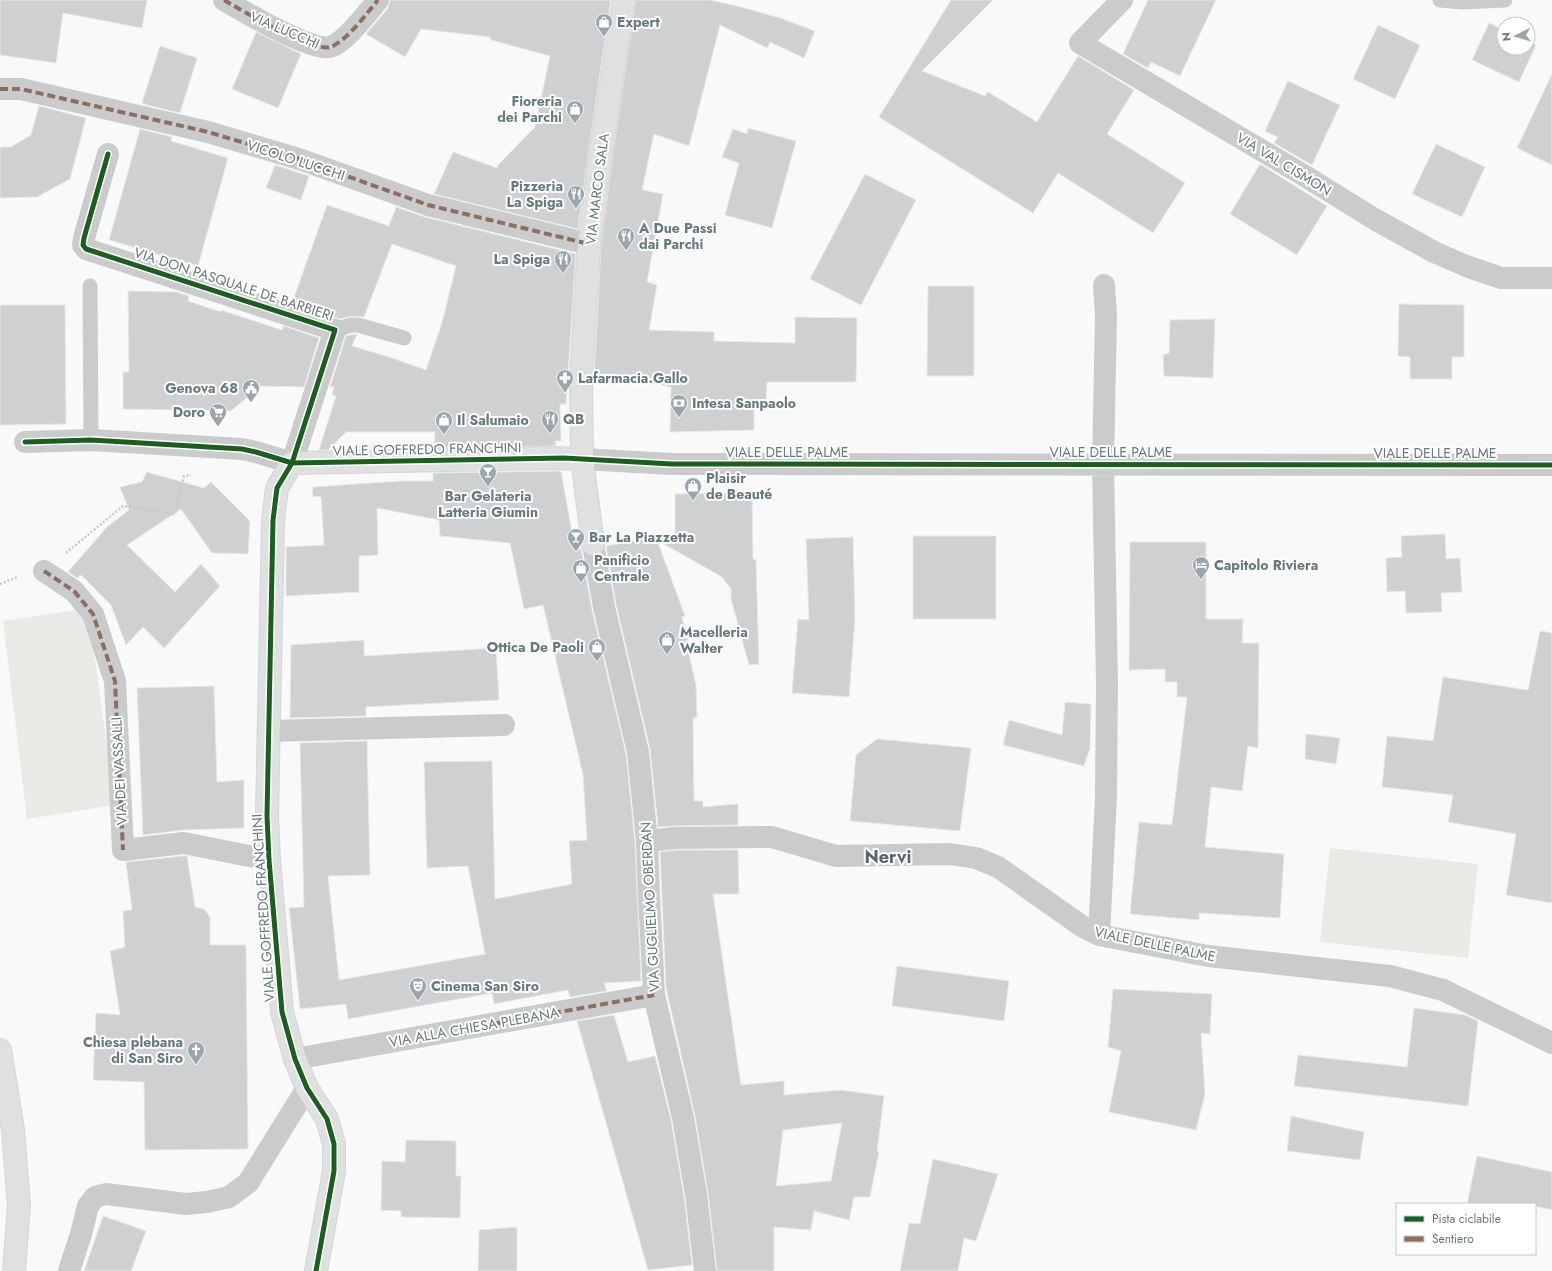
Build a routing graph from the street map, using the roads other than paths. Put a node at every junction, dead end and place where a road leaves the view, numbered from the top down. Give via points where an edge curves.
1 (224, 0) edge
2 (378, 0) edge
3 (624, 0) edge
4 (1122, 0) edge
5 (1440, 0) edge
6 (1499, 0) edge
7 (0, 89) edge
8 (108, 154) dead end
9 (589, 244) junction
10 (1552, 278) edge
11 (1104, 285) dead end
12 (90, 286) dead end
13 (336, 330) junction
14 (404, 338) dead end
15 (91, 440) junction
16 (25, 442) dead end
17 (573, 458) junction
18 (292, 463) junction
19 (1103, 464) junction
20 (1552, 465) edge
21 (593, 544) joint
22 (44, 571) road end
23 (504, 725) dead end
24 (268, 731) junction
25 (647, 841) junction
26 (269, 860) junction
27 (1099, 935) junction
28 (654, 994) junction
29 (1552, 1043) edge
30 (0, 1050) edge
31 (295, 1059) junction
32 (307, 1088) junction
33 (14, 1271) edge
34 (69, 1271) edge
35 (316, 1271) edge
36 (705, 1271) edge

1 - 2 street, VIA LUCCHI via 251,17 304,41 330,47 345,38
3 - 9 street, VIA MARCO SALA
4 - 10 street, VIA VAL CISMON via 1080,43 1434,252 1501,278
5 - 6 lane
7 - 9 street, VICOLO LUCCHI via 21,89 208,132 299,159 428,205
8 - 13 street, VIA DON PASQUALE DE BARBIERI via 84,238 83,245 86,248
9 - 17 street, VIA MARCO SALA
11 - 19 street, VIALE DELLE PALME via 1106,316
12 - 15 lane
13 - 14 lane via 358,325
13 - 18 street, VIA DON PASQUALE DE BARBIERI
15 - 16 street, VIALE GOFFREDO FRANCHINI
15 - 18 street, VIALE GOFFREDO FRANCHINI via 202,446 256,452
17 - 18 street, VIALE GOFFREDO FRANCHINI
17 - 19 street, VIALE DELLE PALME via 670,463
17 - 21 street, VIA MARCO SALA
18 - 24 street, VIALE GOFFREDO FRANCHINI via 277,488 273,520
19 - 20 street, VIALE DELLE PALME
19 - 27 street via 1107,683 1106,789
21 - 25 street, VIA GUGLIELMO OBERDAN via 604,607 638,752
22 - 26 street, VIA DEI VASSALLI via 74,591 93,614 115,681 123,850 184,843
23 - 24 street
24 - 26 street, VIALE GOFFREDO FRANCHINI
25 - 27 street, VIALE DELLE PALME via 675,838 772,837 836,856 950,854 976,858 998,867 1083,927
25 - 28 street, VIA GUGLIELMO OBERDAN
26 - 31 street, VIALE GOFFREDO FRANCHINI via 282,1012
27 - 29 street, VIALE DELLE PALME via 1208,956 1390,976 1443,990
28 - 31 street, VIA ALLA CHIESA PLEBANA
28 - 36 street, VIA GUGLIELMO OBERDAN via 683,1118 696,1194
30 - 33 street via 13,1130 20,1205
31 - 32 street, VIALE GOFFREDO FRANCHINI
32 - 34 street via 248,1183 229,1198 186,1204 106,1194 95,1197 88,1206
32 - 35 street, VIALE GOFFREDO FRANCHINI via 327,1120 334,1144 334,1171

